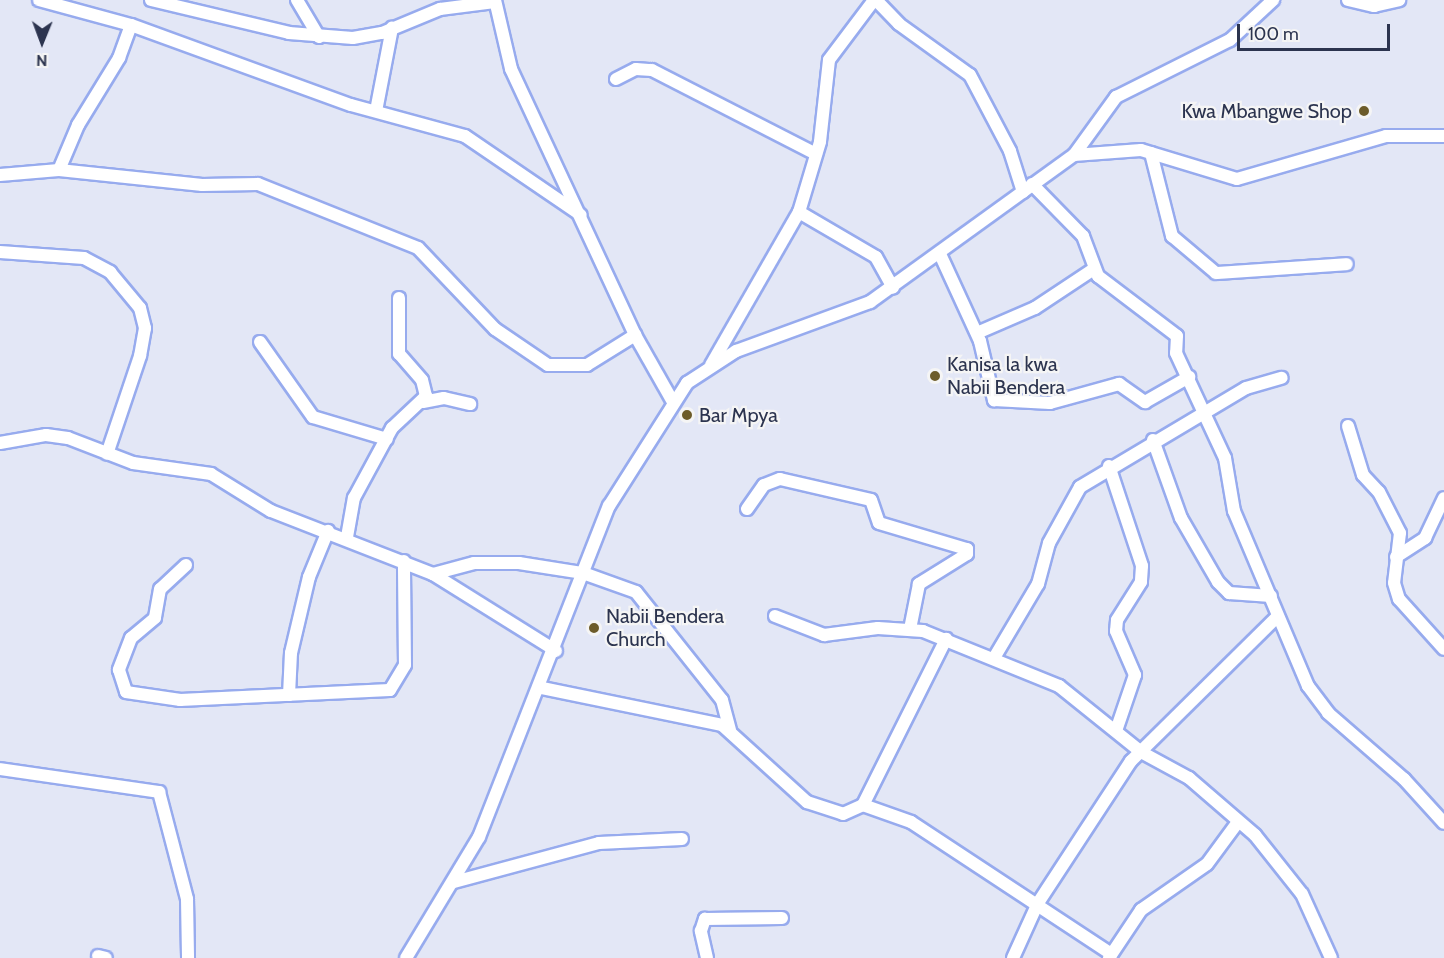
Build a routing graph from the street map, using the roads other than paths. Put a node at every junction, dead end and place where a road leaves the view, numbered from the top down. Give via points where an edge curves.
1 (39, 0) edge
2 (151, 0) edge
3 (297, 0) edge
4 (875, 0) edge
5 (1274, 0) edge
6 (1348, 0) edge
7 (1399, 0) edge
8 (495, 1) edge
9 (131, 25) junction
10 (392, 28) junction
11 (319, 37) junction
12 (616, 79) dead end
13 (376, 111) junction
14 (1444, 136) edge
15 (1151, 153) junction
16 (816, 154) junction
17 (1074, 155) junction
18 (59, 170) junction
19 (0, 175) edge
20 (1028, 188) junction
21 (799, 212) junction
22 (582, 215) junction
23 (0, 252) edge
24 (940, 254) junction
25 (1347, 264) dead end
26 (1094, 269) junction
27 (892, 288) junction
28 (399, 298) dead end
29 (977, 333) junction
30 (634, 335) junction
31 (260, 342) dead end
32 (711, 366) junction
33 (1189, 377) junction
34 (1282, 378) dead end
35 (423, 402) junction
36 (674, 402) junction
37 (470, 404) dead end
38 (1205, 411) junction
39 (1348, 426) dead end
40 (387, 439) junction
41 (1153, 440) junction
42 (0, 443) edge
43 (107, 454) junction
44 (1109, 466) junction
45 (1444, 498) edge
46 (747, 509) dead end
47 (328, 531) junction
48 (347, 537) junction
49 (1396, 557) junction
50 (404, 561) junction
51 (186, 565) dead end
52 (583, 573) junction
53 (433, 574) junction
54 (1271, 596) junction
55 (775, 616) dead end
56 (1277, 617) junction
57 (910, 629) junction
58 (946, 639) junction
59 (1444, 649) edge
60 (556, 651) junction
61 (994, 658) junction
62 (542, 688) junction
63 (289, 695) junction
64 (1117, 728) junction
65 (729, 730) junction
66 (1141, 752) junction
67 (0, 769) edge
68 (863, 805) junction
69 (1238, 822) junction
70 (1444, 823) edge
71 (682, 839) dead end
72 (454, 882) junction
73 (1038, 903) junction
74 (782, 918) dead end
75 (1110, 956) edge
76 (188, 958) edge
77 (406, 958) edge
78 (707, 958) edge
79 (1012, 958) edge
80 (1331, 958) edge

1 - 9 street
2 - 11 street
3 - 11 street
4 - 16 street via 829,60
4 - 20 street via 899,24 970,75
5 - 17 street via 1230,40 1116,97
6 - 7 street via 1374,6
8 - 10 street via 440,9
8 - 22 street via 511,69
9 - 13 street via 226,63 292,79
9 - 18 street via 119,58 78,125
10 - 11 street via 365,38
10 - 13 street
12 - 16 street via 636,69 652,70
13 - 22 street via 473,140
14 - 15 street via 1386,136 1237,179
15 - 17 street via 1108,150
15 - 25 street via 1172,236 1216,273
16 - 21 street
17 - 20 street
18 - 19 street
18 - 30 street via 202,184 258,184 400,239 436,262 502,335 548,365 587,365
20 - 24 street
20 - 26 street via 1083,236
21 - 27 street via 876,257
21 - 32 street
22 - 30 street
23 - 43 street via 84,258 110,272 140,308 145,328 140,356
24 - 27 street
24 - 29 street
26 - 29 street via 1044,303
26 - 33 street via 1117,294 1172,328
27 - 32 street via 855,310 736,351
28 - 35 street via 399,354 422,380
29 - 33 street via 990,394 1002,403 1050,403 1119,384 1145,402
30 - 36 street
31 - 40 street via 313,417
32 - 36 street via 687,383
33 - 38 street
34 - 38 street via 1259,382
35 - 37 street via 444,398
35 - 40 street via 403,415
36 - 52 street via 609,507
38 - 41 street
38 - 54 street via 1225,458 1231,502
39 - 49 street via 1363,475 1396,523
40 - 48 street via 354,498
41 - 44 street
41 - 54 street via 1181,518 1218,582 1229,593
42 - 43 street via 46,435 85,441
43 - 47 street via 211,474 272,511
44 - 61 street via 1080,487 1066,506 1038,584
44 - 64 street via 1142,566 1141,582 1117,620 1116,631 1135,675
45 - 49 street via 1425,538
46 - 57 street via 764,485 780,479 871,500 879,523 967,549 967,554 919,584
47 - 48 street
47 - 63 street via 309,577 291,653
48 - 50 street
49 - 59 street via 1399,600
50 - 53 street
50 - 63 street via 405,665 398,684 377,694
51 - 63 street via 160,588 155,618 131,638 119,670 121,686 133,694 180,700
52 - 53 street via 474,563
52 - 60 street
52 - 65 street via 616,582 647,602 722,700
53 - 60 street
54 - 56 street
55 - 57 street via 824,636
56 - 66 street
56 - 70 street via 1323,707
57 - 58 street
58 - 61 street
58 - 68 street
60 - 62 street
61 - 64 street via 1059,686
62 - 65 street via 712,720
62 - 72 street via 479,837
64 - 66 street
65 - 68 street via 756,760 807,802 843,814
66 - 69 street via 1188,778
66 - 73 street
67 - 76 street via 159,792 187,899
68 - 73 street via 911,822
69 - 75 street via 1207,864 1141,910
69 - 80 street via 1296,885
71 - 72 street via 599,843 511,871
72 - 77 street
73 - 75 street
73 - 79 street
74 - 78 street via 705,920 701,931

